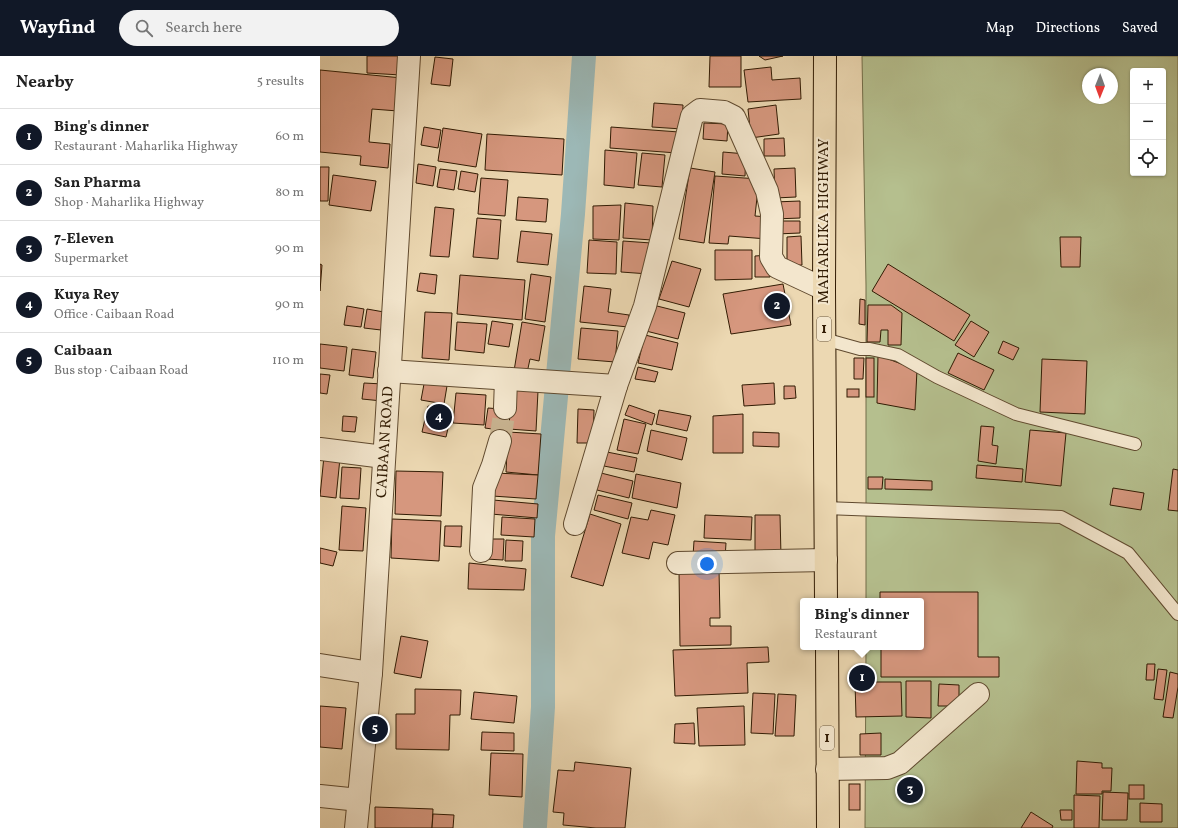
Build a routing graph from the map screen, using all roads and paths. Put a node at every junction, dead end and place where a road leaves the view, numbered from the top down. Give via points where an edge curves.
1 (410, 56) edge
2 (826, 56) edge
3 (824, 289) junction
4 (824, 339) junction
5 (389, 371) junction
6 (506, 379) junction
7 (616, 386) junction
8 (505, 408) tunnel mouth
9 (500, 441) tunnel mouth
10 (1135, 444) dead end
11 (320, 449) edge
12 (384, 458) junction
13 (825, 508) junction
14 (575, 524) dead end
15 (481, 551) dead end
16 (826, 560) junction
17 (678, 563) dead end
18 (826, 598) edge
19 (1178, 614) edge
20 (827, 650) edge
21 (320, 665) edge
22 (371, 673) junction
23 (978, 694) dead end
24 (827, 769) junction
25 (320, 796) edge
26 (359, 800) junction
27 (356, 828) edge
28 (828, 828) edge

1 - 5 street, CAIBAAN ROAD
2 - 3 highway, MAHARLIKA HIGHWAY / 1
3 - 4 highway, MAHARLIKA HIGHWAY / 1
3 - 7 street via 777,267 771,257 772,214 767,191 734,117 724,112 700,110 692,116 645,306
4 - 10 lane via 860,349 898,355 937,377 1016,414
4 - 13 highway, MAHARLIKA HIGHWAY / 1
5 - 6 street
5 - 12 street, CAIBAAN ROAD
6 - 7 street
6 - 8 street
7 - 14 street
9 - 15 street via 484,488
11 - 12 street
12 - 22 street, CAIBAAN ROAD
13 - 16 highway, MAHARLIKA HIGHWAY / 1
13 - 19 lane via 1061,517 1128,553
16 - 17 street
16 - 18 highway, MAHARLIKA HIGHWAY / 1
20 - 24 highway, 1
21 - 22 street
22 - 26 street, CAIBAAN ROAD
23 - 24 street via 900,763 887,768
24 - 28 highway, 1
25 - 26 street
26 - 27 street, CAIBAAN ROAD

